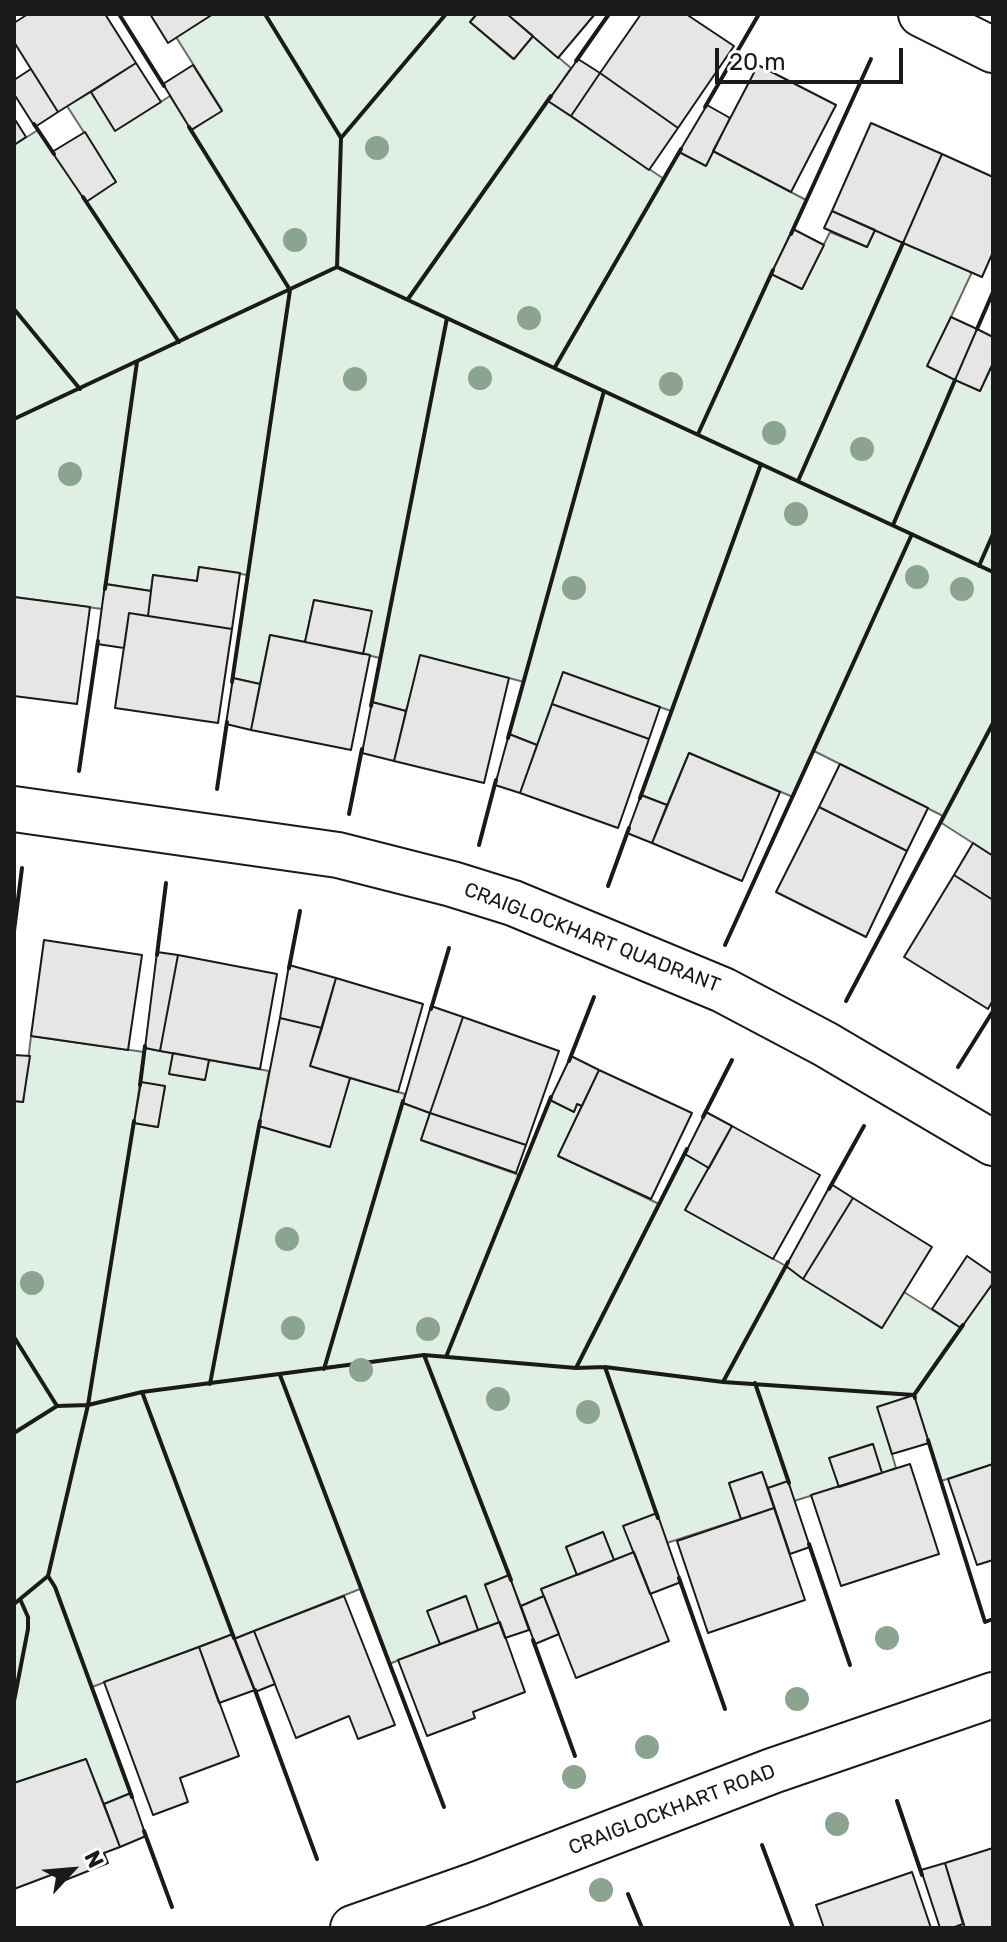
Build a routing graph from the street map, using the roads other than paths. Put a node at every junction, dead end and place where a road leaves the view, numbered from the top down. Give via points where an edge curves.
1 (921, 14) edge
2 (993, 50) edge
3 (14, 809) edge
4 (993, 1143) edge
5 (993, 1695) edge
6 (353, 1928) edge

1 - 2 street
3 - 4 street, CRAIGLOCKHART QUADRANT via 338,855 513,903 723,990
5 - 6 street, CRAIGLOCKHART ROAD via 772,1771

